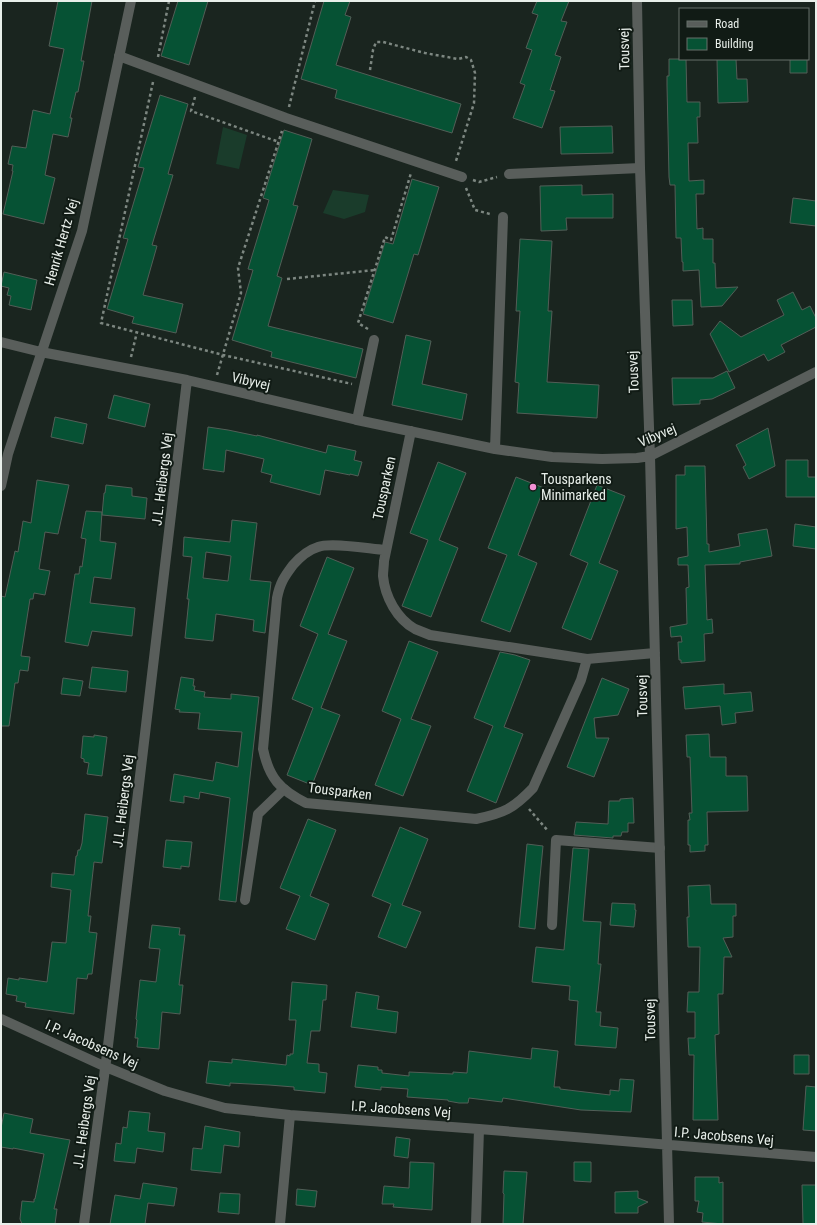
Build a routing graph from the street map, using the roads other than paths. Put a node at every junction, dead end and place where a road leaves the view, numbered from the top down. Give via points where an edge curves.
1 (131, 1) edge
2 (637, 1) edge
3 (119, 56) junction
4 (640, 168) junction
5 (509, 174) road end
6 (457, 175) road end
7 (504, 217) road end
8 (374, 340) road end
9 (1, 342) edge
10 (41, 352) junction
11 (816, 372) edge
12 (188, 380) junction
13 (357, 420) junction
14 (411, 432) junction
15 (495, 449) junction
16 (650, 456) junction
17 (1, 486) edge
18 (385, 550) junction
19 (655, 653) junction
20 (587, 659) junction
21 (284, 789) junction
22 (660, 848) junction
23 (245, 900) dead end
24 (552, 925) dead end
25 (1, 1019) edge
26 (106, 1067) junction
27 (290, 1115) junction
28 (479, 1129) junction
29 (667, 1145) junction
30 (816, 1157) edge
31 (84, 1224) edge
32 (280, 1224) edge
33 (476, 1224) edge
34 (669, 1224) edge

1 - 3 street, Henrik Hertz Vej
2 - 4 street, Tousvej
3 - 6 street via 286,118
3 - 10 street, Henrik Hertz Vej via 82,231
4 - 5 street
4 - 16 street, Tousvej
7 - 15 street
8 - 13 street
9 - 10 street, Vibyvej
10 - 12 street, Vibyvej
10 - 17 street, Henrik Hertz Vej via 8,454
11 - 16 street, Vibyvej
12 - 13 street, Vibyvej
12 - 26 street, J.L. Heibergs Vej
13 - 14 street, Vibyvej
14 - 15 street, Vibyvej
14 - 18 street, Tousparken
15 - 16 street, Vibyvej via 602,459
16 - 19 street, Tousvej
18 - 20 street, Tousparken via 383,576 386,591 393,608 415,629 430,635
18 - 21 street, Tousparken via 319,546 307,552 280,584 263,749 273,778
19 - 20 street, Tousparken
19 - 22 street, Tousvej
20 - 21 street, Tousparken via 581,680 533,788 510,809 476,819 306,803
21 - 23 street via 258,814
22 - 24 street via 556,840
22 - 29 street, Tousvej
25 - 26 street, I.P. Jacobsens Vej
26 - 27 street, I.P. Jacobsens Vej via 164,1091 225,1108
26 - 31 street, J.L. Heibergs Vej
27 - 28 street, I.P. Jacobsens Vej
27 - 32 street
28 - 29 street, I.P. Jacobsens Vej
28 - 33 street
29 - 30 street, I.P. Jacobsens Vej
29 - 34 street, Tousvej

